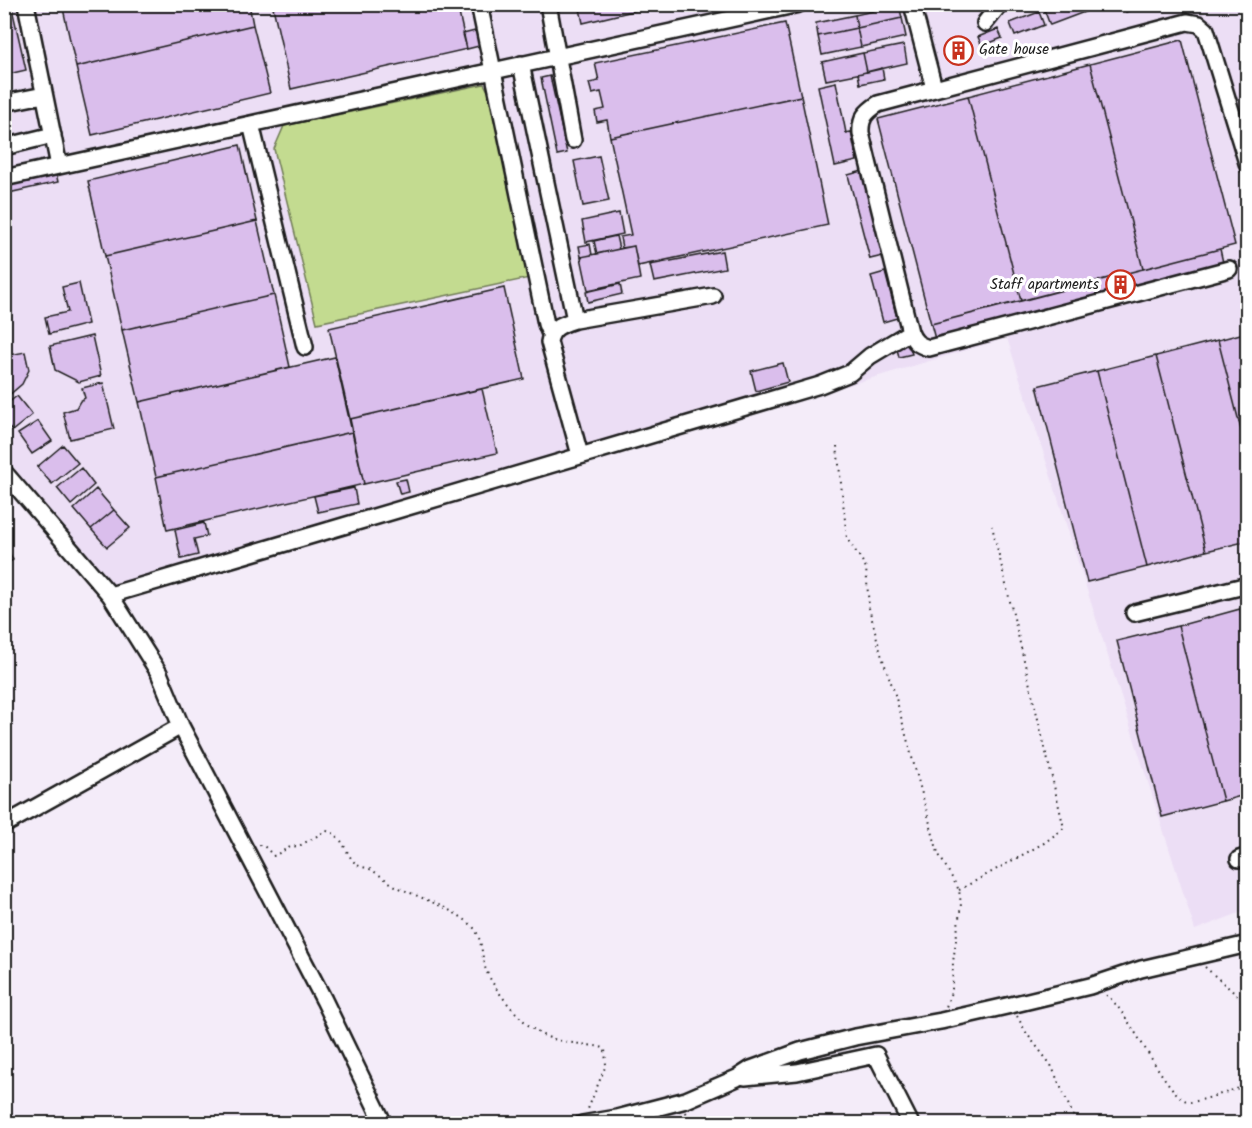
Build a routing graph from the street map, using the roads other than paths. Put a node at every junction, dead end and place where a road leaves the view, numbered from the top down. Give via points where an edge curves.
1 (26, 4) edge
2 (479, 4) edge
3 (548, 4) edge
4 (799, 4) edge
5 (912, 4) edge
6 (1000, 4) edge
7 (986, 23) dead end
8 (557, 58) junction
9 (521, 64) junction
10 (494, 71) junction
11 (933, 88) junction
12 (44, 95) junction
13 (4, 103) edge
14 (251, 124) junction
15 (52, 135) junction
16 (573, 140) dead end
17 (4, 147) edge
18 (59, 166) junction
19 (1248, 166) edge
20 (4, 178) edge
21 (1229, 269) dead end
22 (713, 296) dead end
23 (575, 320) junction
24 (910, 332) junction
25 (550, 334) junction
26 (305, 347) dead end
27 (580, 455) junction
28 (4, 472) edge
29 (1248, 585) edge
30 (110, 595) junction
31 (1134, 613) dead end
32 (181, 726) junction
33 (4, 825) edge
34 (1248, 944) edge
35 (737, 1078) junction
36 (584, 1119) edge
37 (384, 1124) edge
38 (911, 1124) edge

1 - 12 street
2 - 10 street
3 - 8 street
4 - 8 street
5 - 11 street
6 - 7 street
8 - 9 street
8 - 16 street
9 - 10 street
9 - 23 street
10 - 14 street
10 - 25 street
11 - 19 street via 1164,27 1187,22 1199,24 1206,30
11 - 24 street via 878,104 860,121
12 - 13 street
12 - 15 street
14 - 18 street
14 - 26 street
15 - 17 street
15 - 18 street
18 - 20 street
21 - 24 street via 928,348 913,340
22 - 23 street
23 - 25 street via 563,323
24 - 27 street via 838,379
25 - 27 street
27 - 30 street
28 - 30 street
29 - 31 street
30 - 32 street via 159,673
32 - 33 street
32 - 37 street
34 - 35 street via 1011,1005 800,1051
35 - 36 street via 657,1109 617,1118
35 - 38 street via 797,1072 876,1055

